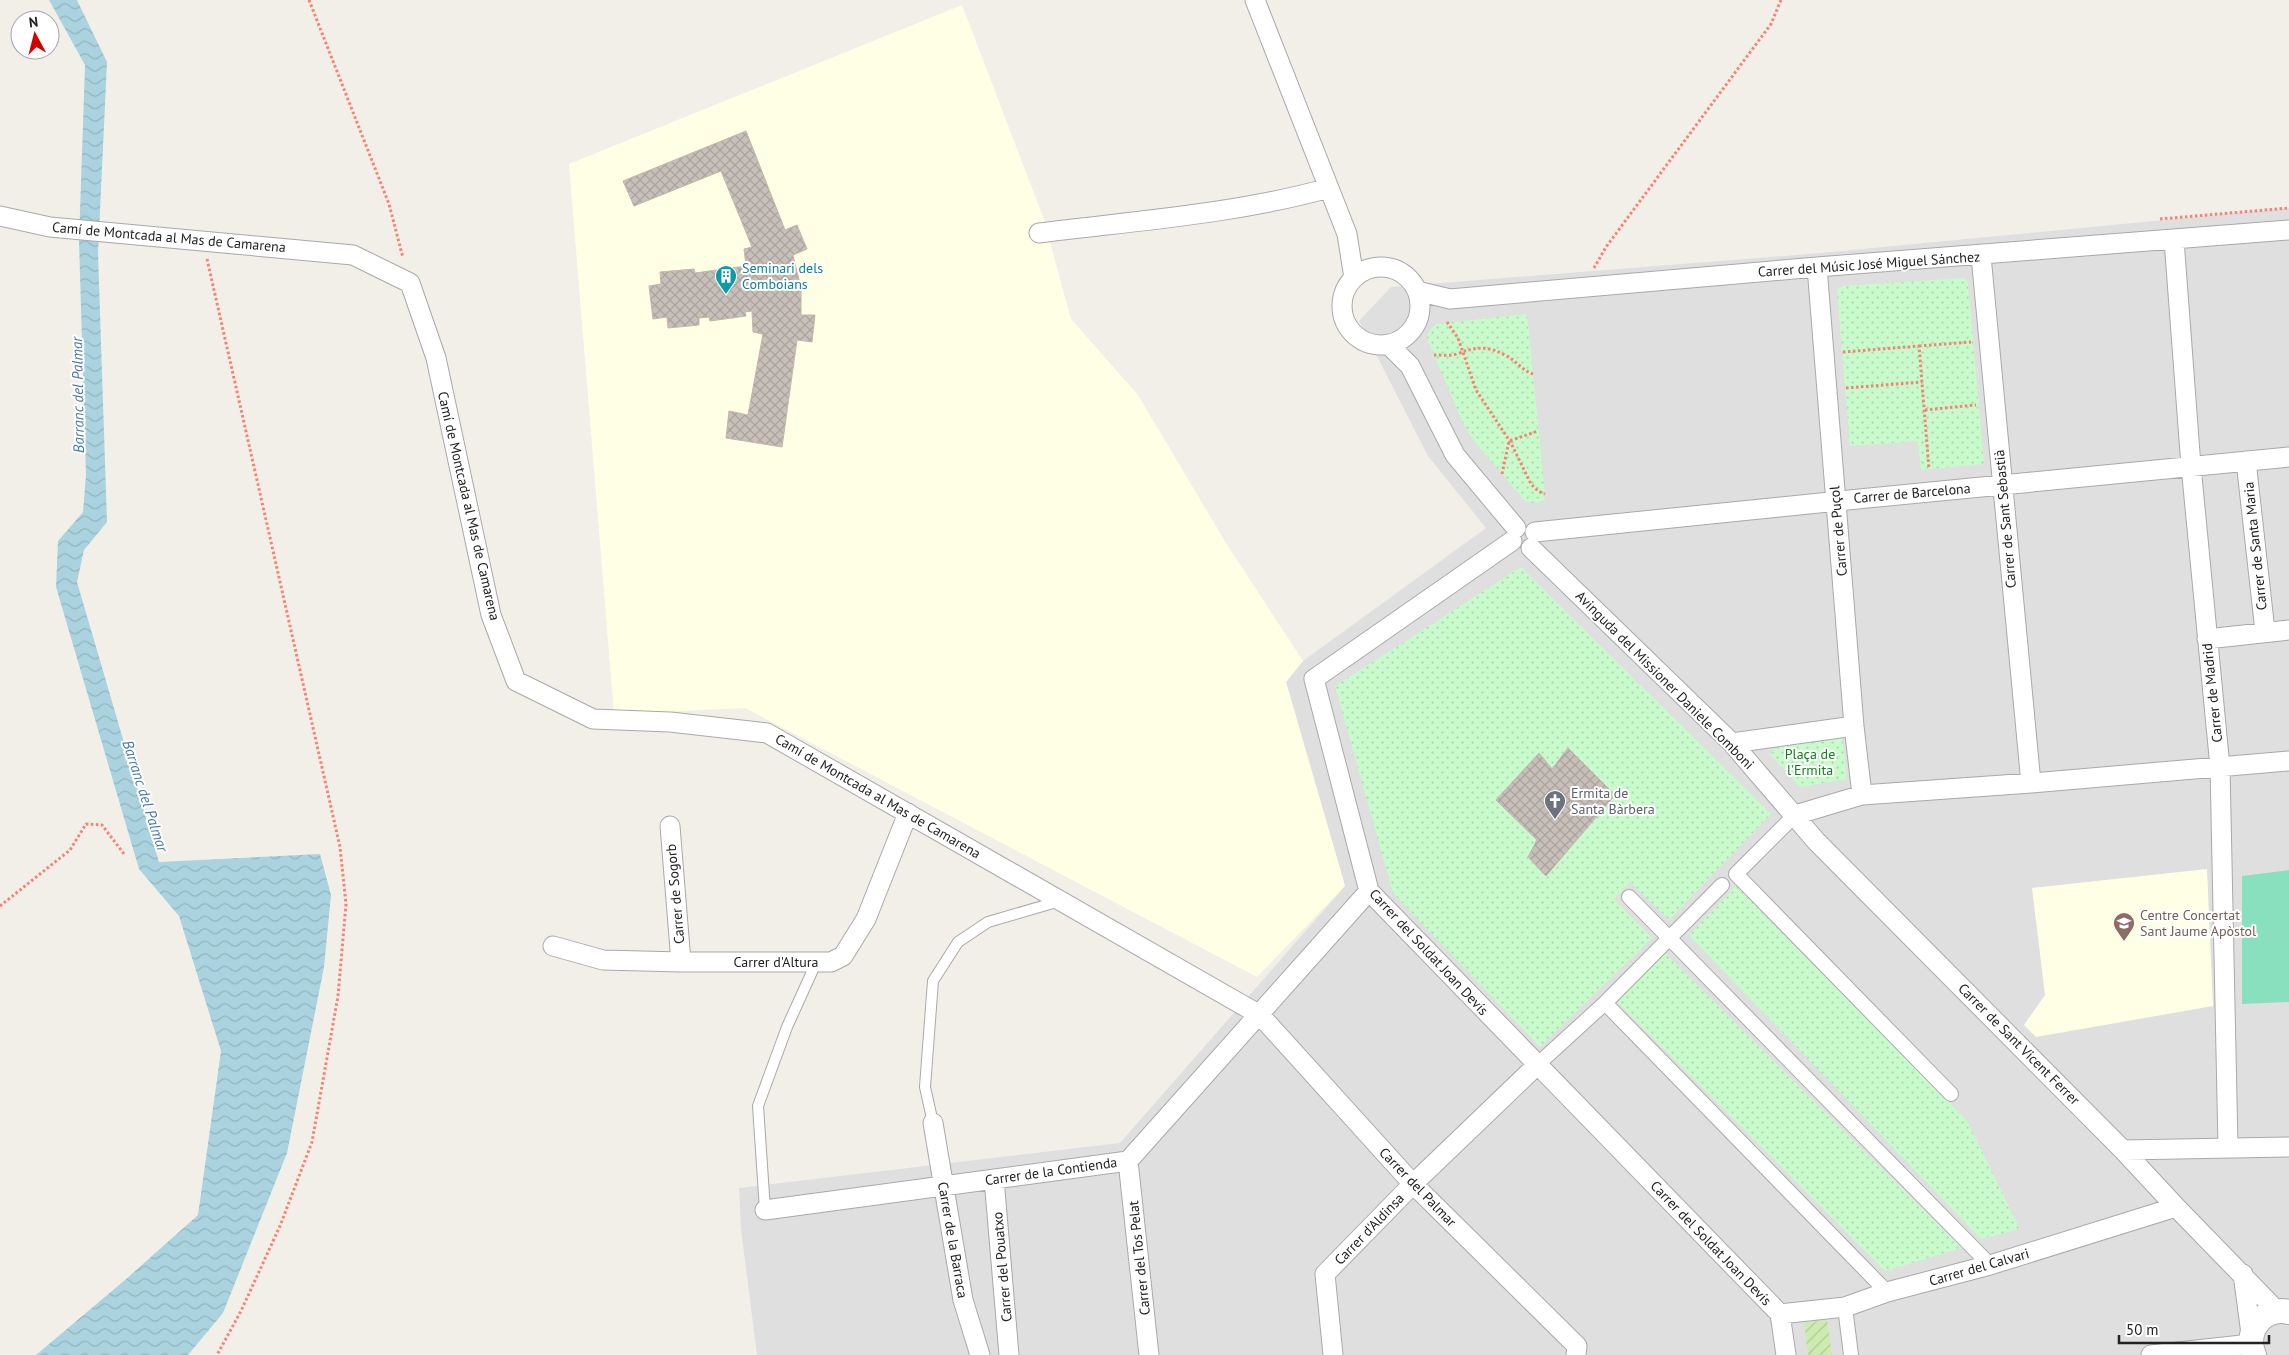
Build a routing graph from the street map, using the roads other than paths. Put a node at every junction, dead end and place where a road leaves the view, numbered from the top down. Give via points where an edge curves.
1 (1255, 0) edge
2 (1329, 188) junction
3 (0, 216) edge
4 (2289, 230) edge
5 (1039, 232) dead end
6 (1347, 234) junction
7 (2174, 240) junction
8 (1982, 256) junction
9 (1817, 267) junction
10 (1389, 268) junction
11 (1354, 278) junction
12 (1417, 291) junction
13 (1450, 299) junction
14 (1418, 314) junction
15 (1408, 333) junction
16 (1388, 344) junction
17 (1410, 366) junction
18 (2289, 457) edge
19 (2246, 461) junction
20 (2191, 466) junction
21 (2002, 486) junction
22 (1836, 500) junction
23 (1514, 534) junction
24 (1533, 540) junction
25 (2289, 630) edge
26 (2265, 632) junction
27 (2207, 639) junction
28 (1854, 726) junction
29 (1732, 743) junction
30 (2289, 761) edge
31 (2220, 767) junction
32 (2031, 783) junction
33 (1862, 795) junction
34 (908, 814) junction
35 (1795, 815) junction
36 (670, 826) dead end
37 (1722, 885) dead end
38 (1369, 891) junction
39 (1629, 897) dead end
40 (1061, 901) junction
41 (1668, 937) junction
42 (553, 946) dead end
43 (680, 962) junction
44 (816, 963) junction
45 (1605, 1003) junction
46 (1260, 1015) junction
47 (1537, 1065) junction
48 (1950, 1094) dead end
49 (933, 1122) joint
50 (2289, 1146) edge
51 (2228, 1147) junction
52 (2123, 1150) junction
53 (1128, 1161) junction
54 (994, 1179) junction
55 (1413, 1184) junction
56 (944, 1186) junction
57 (2176, 1207) junction
58 (765, 1210) joint
59 (1990, 1265) junction
60 (2243, 1274) junction
61 (1887, 1292) junction
62 (1845, 1306) junction
63 (2283, 1312) edge
64 (1780, 1314) junction
65 (2252, 1344) edge
66 (980, 1355) edge
67 (1009, 1355) edge
68 (1149, 1355) edge
69 (1334, 1355) edge
70 (1576, 1355) edge
71 (1786, 1355) edge
72 (1851, 1355) edge
73 (2151, 1355) edge

1 - 2 street
2 - 5 street via 1290,199
2 - 6 street
3 - 34 street, Camí de Montcada al Mas de Camarena via 50,227 353,255 410,283 436,358 491,615 516,681 593,719 670,722 767,733
4 - 7 street, Carrer del Músic José Miguel Sánchez
6 - 10 street via 1368,256
6 - 11 street
7 - 8 street, Carrer del Músic José Miguel Sánchez
7 - 20 street, Carrer de Madrid
8 - 9 street, Carrer del Músic José Miguel Sánchez
8 - 21 street, Carrer de Sant Sebastià
9 - 13 street, Carrer del Músic José Miguel Sánchez
9 - 22 street, Carrer de Puçol
10 - 11 street via 1364,270
10 - 12 street via 1401,272
11 - 16 street via 1342,299 1346,323 1363,340
12 - 13 street, Carrer del Músic José Miguel Sánchez
12 - 14 street
13 - 14 street, Carrer del Músic José Miguel Sánchez
14 - 15 street
15 - 16 street
15 - 17 street
16 - 17 street
17 - 23 street via 1455,455
18 - 19 street, Carrer de Barcelona
19 - 20 street, Carrer de Barcelona
19 - 26 street, Carrer de Santa Maria
20 - 21 street, Carrer de Barcelona
20 - 27 street, Carrer de Madrid
21 - 22 street, Carrer de Barcelona
21 - 32 street, Carrer de Sant Sebastià
22 - 24 street, Carrer de Barcelona
22 - 28 street, Carrer de Puçol
23 - 24 street via 1520,550
23 - 38 street, Carrer del Soldat Joan Devís via 1314,679
24 - 29 street, Avinguda del Missioner Daniele Comboni
25 - 26 street
26 - 27 street
27 - 31 street, Carrer de Madrid
28 - 29 street
28 - 33 street, Carrer de Puçol
29 - 35 street, Avinguda del Missioner Daniele Comboni
30 - 31 street
31 - 32 street
31 - 51 street, Carrer de Madrid
32 - 33 street
33 - 35 street
34 - 40 street, Camí de Montcada al Mas de Camarena
34 - 44 street, Carrer d'Altura via 866,919 848,949 843,956 830,962
35 - 48 street via 1736,874
35 - 52 street, Carrer de Sant Vicent Ferrer via 1816,841
36 - 43 street, Carrer de Sogorb
37 - 41 street
38 - 46 street, Carrer de la Contienda
38 - 47 street, Carrer del Soldat Joan Devís
39 - 41 street
40 - 46 street, Camí de Montcada al Mas de Camarena
40 - 49 lane via 988,922 958,942 932,981 924,1087
41 - 45 street
41 - 59 street
42 - 43 street, Carrer d'Altura via 603,960
43 - 44 street, Carrer d'Altura
44 - 58 lane via 787,1027 758,1106
45 - 47 street
45 - 61 street
46 - 53 street, Carrer de la Contienda
46 - 55 street, Carrer del Palmar
47 - 55 street, Carrer d'Aldinsa
47 - 64 street, Carrer del Soldat Joan Devís
49 - 56 street, Carrer de la Barraca
50 - 51 street
51 - 52 street
52 - 57 street, Carrer de Sant Vicent Ferrer
53 - 54 street, Carrer de la Contienda
53 - 68 street, Carrer del Tos Pelat
54 - 56 street, Carrer de la Contienda
54 - 67 street, Carrer del Pouatxo
55 - 69 street, Carrer d'Aldinsa via 1325,1274
55 - 70 street, Carrer del Palmar via 1577,1346
56 - 58 street, Carrer de la Contienda
56 - 66 street, Carrer de la Barraca via 963,1300
57 - 59 street, Carrer del Calvari
57 - 60 street, Carrer de Sant Vicent Ferrer
59 - 61 street, Carrer del Calvari
60 - 63 street, Carrer de Sant Vicent Ferrer
60 - 65 street
61 - 62 street, Carrer del Calvari
62 - 64 street, Carrer del Calvari
62 - 72 street
63 - 65 street via 2261,1318
64 - 71 street, Carrer del Soldat Joan Devís
65 - 73 street

